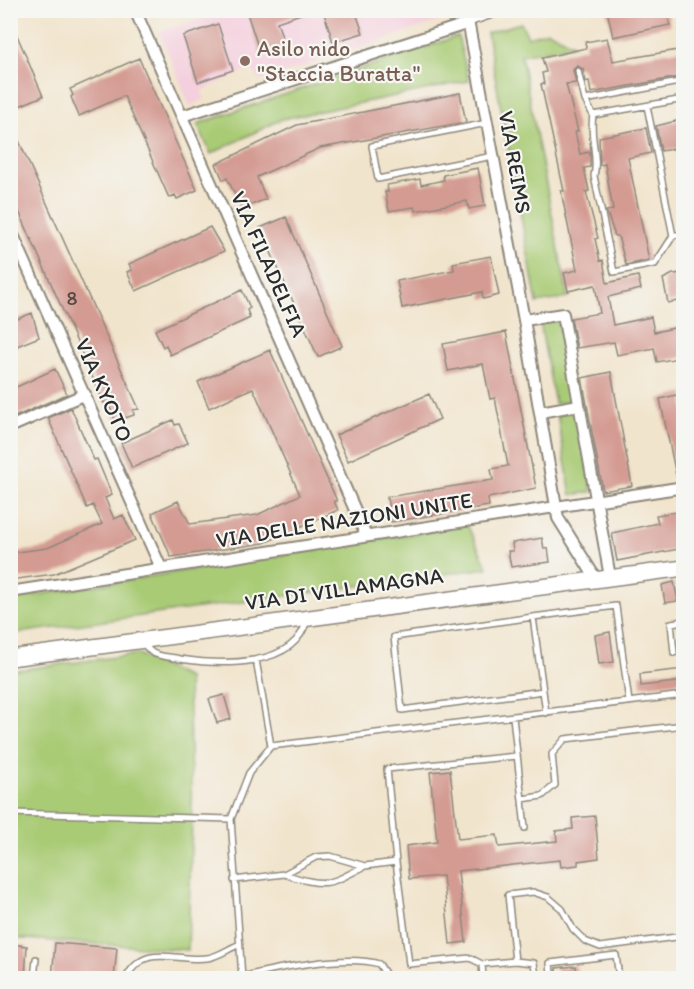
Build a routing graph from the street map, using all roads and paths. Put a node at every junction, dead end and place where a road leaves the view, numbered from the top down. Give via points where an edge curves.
1 (135, 10) edge
2 (466, 10) edge
3 (503, 11) edge
4 (469, 23) junction
5 (578, 71) dead end
6 (684, 81) edge
7 (684, 99) edge
8 (585, 100) junction
9 (647, 105) junction
10 (182, 116) junction
11 (592, 116) junction
12 (488, 123) junction
13 (494, 156) junction
14 (10, 228) edge
15 (684, 233) edge
16 (673, 236) junction
17 (524, 320) junction
18 (85, 394) junction
19 (579, 405) junction
20 (540, 412) junction
21 (10, 427) edge
22 (684, 488) edge
23 (596, 503) junction
24 (555, 507) junction
25 (366, 535) junction
26 (162, 568) junction
27 (684, 568) edge
28 (603, 578) junction
29 (10, 592) edge
30 (308, 617) junction
31 (533, 617) junction
32 (684, 621) edge
33 (140, 639) junction
34 (674, 653) dead end
35 (10, 658) edge
36 (256, 660) junction
37 (543, 691) junction
38 (684, 695) edge
39 (629, 702) junction
40 (546, 713) junction
41 (513, 717) junction
42 (684, 725) edge
43 (271, 746) junction
44 (517, 756) junction
45 (522, 799) junction
46 (10, 813) edge
47 (231, 819) junction
48 (525, 828) dead end
49 (396, 862) junction
50 (365, 866) junction
51 (284, 874) junction
52 (234, 880) junction
53 (684, 936) edge
54 (238, 945) junction
55 (36, 959) dead end
56 (515, 961) junction
57 (482, 964) junction
58 (34, 978) edge
59 (126, 978) edge
60 (242, 978) edge
61 (388, 978) edge
62 (483, 978) edge
63 (619, 978) edge

1 - 10 street, VIA FILADELFIA
2 - 4 street, VIA REIMS
3 - 4 lane
4 - 10 street
4 - 12 street, VIA REIMS
5 - 8 lane
6 - 8 lane
7 - 9 lane
8 - 11 lane
9 - 11 lane
9 - 16 lane
10 - 25 street, VIA FILADELFIA
11 - 16 lane via 590,131 597,166 594,176 614,272 655,264
12 - 13 street, VIA REIMS
12 - 13 lane via 372,146 378,179
13 - 17 street, VIA REIMS
14 - 18 street, VIA KYOTO
15 - 16 lane
17 - 19 street via 563,314
17 - 20 street, VIA REIMS
18 - 21 street
18 - 26 street, VIA KYOTO
19 - 20 street
19 - 23 street
20 - 24 street, VIA REIMS
22 - 23 street, VIA DELLE NAZIONI UNITE
23 - 24 street, VIA DELLE NAZIONI UNITE
23 - 28 street
24 - 25 street, VIA DELLE NAZIONI UNITE
24 - 28 street, VIA REIMS via 558,518
25 - 26 street, VIA DELLE NAZIONI UNITE
26 - 29 street, VIA DELLE NAZIONI UNITE
27 - 28 main road, VIA DI VILLAMAGNA
28 - 30 main road, VIA DI VILLAMAGNA
30 - 33 main road, VIA DI VILLAMAGNA
30 - 36 lane via 303,634 292,645
31 - 37 lane
31 - 37 lane via 394,637 402,710
31 - 39 lane via 616,606
32 - 34 lane via 671,623
33 - 35 main road, VIA DI VILLAMAGNA
33 - 36 lane via 153,654 208,663
36 - 43 lane
37 - 40 lane
38 - 39 lane
39 - 40 lane
40 - 41 lane
41 - 43 lane
41 - 44 lane
42 - 45 lane via 565,739 552,754 555,785 542,796
43 - 47 lane via 249,773
44 - 45 lane
44 - 49 lane via 387,769
45 - 48 lane
46 - 47 lane
47 - 52 lane
49 - 50 lane
49 - 57 lane via 409,964 470,958
50 - 51 lane via 330,856 316,857
50 - 51 lane via 333,883 318,885
51 - 52 lane
52 - 54 lane
53 - 56 lane via 600,947 585,941 548,897 533,892 508,895
54 - 59 lane via 208,958 152,956 136,963
54 - 60 lane
55 - 58 lane
56 - 57 lane
56 - 63 lane via 534,963 536,976 551,974 550,963 616,956
57 - 62 lane
60 - 61 lane via 272,969 364,959 379,964

